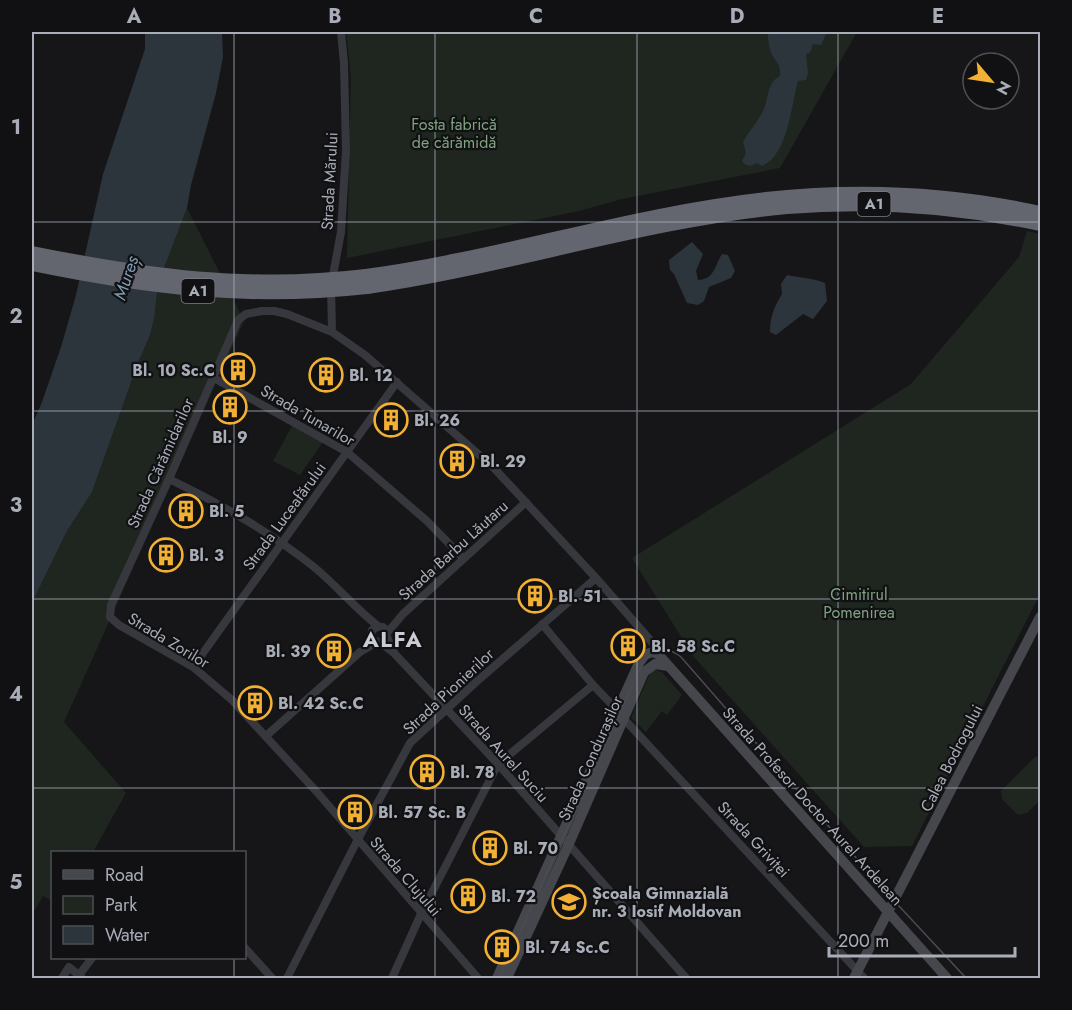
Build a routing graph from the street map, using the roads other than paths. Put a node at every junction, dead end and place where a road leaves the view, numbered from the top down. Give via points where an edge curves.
1 (341, 32) edge
2 (706, 213) junction
3 (1041, 213) edge
4 (1041, 224) edge
5 (32, 253) edge
6 (32, 264) edge
7 (366, 282) junction
8 (238, 320) joint
9 (332, 332) junction
10 (212, 377) junction
11 (397, 382) junction
12 (347, 452) junction
13 (169, 479) junction
14 (526, 502) junction
15 (281, 542) junction
16 (463, 558) junction
17 (596, 578) junction
18 (110, 616) joint
19 (1041, 617) edge
20 (542, 624) junction
21 (379, 634) junction
22 (651, 650) junction
23 (668, 666) junction
24 (193, 667) junction
25 (593, 685) junction
26 (446, 709) junction
27 (621, 715) junction
28 (266, 736) junction
29 (498, 764) junction
30 (357, 841) junction
31 (565, 842) junction
32 (888, 913) junction
33 (421, 914) junction
34 (246, 949) edge
35 (91, 959) edge
36 (858, 976) edge
37 (80, 977) edge
38 (62, 978) edge
39 (272, 978) edge
40 (287, 978) edge
41 (392, 978) edge
42 (478, 978) edge
43 (496, 978) edge
44 (507, 978) edge
45 (686, 978) edge
46 (947, 978) edge

1 - 9 street, Strada Mărului via 346,151 342,221 332,286
2 - 3 highway, A1 via 765,199 885,194 954,199
2 - 4 highway, A1 via 883,205 952,209
2 - 7 highway, A1 via 464,271
5 - 7 highway, A1, bridge via 197,280
6 - 7 highway, A1, bridge via 147,285 213,292 298,293
8 - 9 street, Strada Profesor Doctor Aurel Ardelean via 246,314 274,311
8 - 10 street, Strada Cărămidarilor
9 - 11 street, Strada Profesor Doctor Aurel Ardelean
10 - 12 street, Strada Tunarilor
10 - 13 street, Strada Cărămidarilor
11 - 12 street, Strada Luceafărului
11 - 14 street, Strada Profesor Doctor Aurel Ardelean via 493,467
12 - 15 street, Strada Luceafărului
12 - 16 street, Strada Tunarilor via 427,521
13 - 15 street, Strada Aurel Suciu via 233,511
13 - 18 street, Strada Cărămidarilor via 111,605
14 - 16 street, Strada Barbu Lăutaru
14 - 17 street, Strada Profesor Doctor Aurel Ardelean
15 - 21 street, Strada Aurel Suciu via 316,569
15 - 24 street, Strada Luceafărului
16 - 21 street, Strada Barbu Lăutaru
17 - 20 street, Strada Pionierilor
17 - 22 street, Strada Profesor Doctor Aurel Ardelean
18 - 24 street, Strada Zorilor via 116,624
19 - 32 main road, Calea Bodrogului
20 - 25 street, Strada Griviței
20 - 26 street, Strada Pionierilor
21 - 26 street, Strada Aurel Suciu
21 - 28 street
22 - 23 main road, Strada Profesor Doctor Aurel Ardelean
22 - 27 main road, Strada Condurașilor via 639,663
23 - 27 main road, Strada Condurașilor via 657,663 646,670
23 - 32 main road, Strada Profesor Doctor Aurel Ardelean
24 - 28 street, Strada Zorilor
25 - 27 street, Strada Griviței
25 - 29 street
26 - 29 street, Strada Aurel Suciu
26 - 30 street, Strada Pionierilor via 410,743
27 - 31 main road, Strada Condurașilor
27 - 36 street, Strada Griviței
28 - 30 street, Strada Clujului
29 - 31 street, Strada Aurel Suciu
29 - 33 street
30 - 33 street, Strada Clujului
30 - 40 street, Strada Pionierilor
31 - 43 main road, Strada Condurașilor
31 - 44 main road, Strada Condurașilor
31 - 45 street, Strada Aurel Suciu
32 - 36 main road, Calea Bodrogului
32 - 46 main road, Strada Profesor Doctor Aurel Ardelean
33 - 41 street
33 - 42 street, Strada Clujului
34 - 39 street
35 - 37 street
37 - 38 street via 69,968

